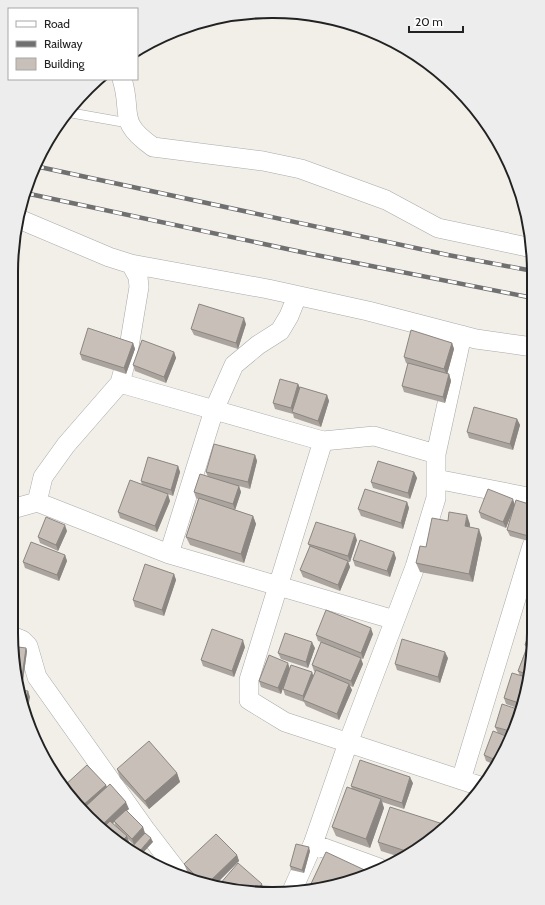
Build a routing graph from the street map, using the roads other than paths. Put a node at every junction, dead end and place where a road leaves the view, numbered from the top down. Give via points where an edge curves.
1 (122, 80) edge
2 (74, 114) edge
3 (128, 124) junction
4 (23, 221) edge
5 (525, 247) edge
6 (131, 264) junction
7 (297, 296) junction
8 (462, 335) junction
9 (527, 346) edge
10 (120, 383) junction
11 (214, 410) junction
12 (323, 441) junction
13 (436, 454) junction
14 (436, 479) junction
15 (527, 497) edge
16 (37, 502) junction
17 (18, 507) edge
18 (169, 554) junction
19 (527, 562) edge
20 (277, 587) junction
21 (395, 620) junction
22 (18, 639) edge
23 (348, 743) junction
24 (461, 780) junction
25 (476, 785) edge
26 (313, 844) junction
27 (374, 866) edge
28 (175, 868) edge
29 (294, 886) edge

1 - 3 street
2 - 3 lane
3 - 5 street via 139,137 153,147 263,161 301,169 386,200 438,228
4 - 6 street
6 - 7 street
6 - 10 street via 140,287
7 - 8 street
7 - 11 street via 290,316 280,331 234,365
8 - 9 street
8 - 13 street
10 - 11 street
10 - 16 street via 66,445 43,477
11 - 12 street
11 - 18 street
12 - 13 street via 374,436
12 - 20 street
13 - 14 street
14 - 15 street
14 - 21 street via 436,498 416,567
16 - 17 street
16 - 18 street
18 - 20 street
19 - 24 street
20 - 21 street
20 - 23 street via 249,680 249,700 285,722
21 - 23 street
22 - 28 street via 28,646 37,677
23 - 24 street
23 - 26 street
24 - 25 street
26 - 27 street
26 - 29 street

